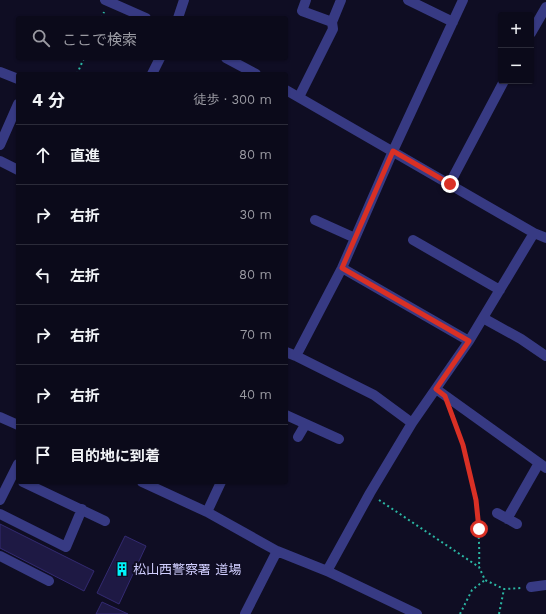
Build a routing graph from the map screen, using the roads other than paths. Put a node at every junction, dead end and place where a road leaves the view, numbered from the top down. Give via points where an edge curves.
1 (105, 0) edge
2 (184, 0) edge
3 (306, 0) edge
4 (341, 0) edge
5 (408, 0) edge
6 (463, 0) edge
7 (546, 7) edge
8 (141, 16) edge
9 (179, 16) edge
10 (332, 22) junction
11 (453, 22) junction
12 (534, 28) edge
13 (159, 60) edge
14 (230, 60) edge
15 (0, 72) edge
16 (153, 72) edge
17 (252, 72) edge
18 (16, 78) edge
19 (502, 84) edge
20 (288, 91) edge
21 (299, 97) junction
22 (16, 109) edge
23 (0, 145) edge
24 (393, 151) junction
25 (0, 161) edge
26 (16, 169) edge
27 (450, 184) junction
28 (315, 220) dead end
29 (534, 233) junction
30 (355, 238) junction
31 (546, 238) edge
32 (413, 240) dead end
33 (342, 268) junction
34 (500, 290) junction
35 (483, 318) junction
36 (469, 341) junction
37 (288, 353) edge
38 (296, 356) junction
39 (546, 356) edge
40 (436, 389) junction
41 (288, 416) edge
42 (0, 417) edge
43 (412, 423) junction
44 (16, 424) edge
45 (305, 425) junction
46 (298, 437) dead end
47 (339, 439) dead end
48 (542, 466) edge
49 (15, 478) edge
50 (27, 484) edge
51 (146, 484) edge
52 (220, 484) edge
53 (0, 500) edge
54 (82, 509) junction
55 (207, 512) junction
56 (497, 513) dead end
57 (0, 514) edge
58 (507, 519) junction
59 (105, 521) dead end
60 (517, 524) dead end
61 (277, 551) junction
62 (0, 556) edge
63 (326, 571) junction
64 (49, 580) dead end
65 (546, 585) edge
66 (531, 587) road end
67 (245, 614) edge
68 (417, 614) edge

1 - 8 street
2 - 9 street
3 - 10 street via 302,10
4 - 10 street
5 - 11 street
6 - 11 street
7 - 12 street
10 - 21 street via 333,29
11 - 24 street
13 - 16 street
14 - 17 street
15 - 18 street
19 - 27 street
20 - 21 street
21 - 24 street
22 - 23 street
24 - 27 street
24 - 30 street
25 - 26 street
27 - 29 street
28 - 30 street
29 - 31 street
29 - 34 street
30 - 33 street
32 - 34 street
33 - 36 street
33 - 38 street
34 - 35 street
35 - 36 street
35 - 39 street
36 - 40 street
37 - 38 street
38 - 43 street via 374,395
40 - 43 street
40 - 48 street
41 - 45 street
42 - 44 street
43 - 63 street
45 - 46 street
45 - 47 street
48 - 58 street
49 - 53 street
50 - 54 street
51 - 55 street
52 - 55 street
54 - 57 street via 66,547
54 - 59 street
55 - 61 street
56 - 58 street
58 - 60 street
61 - 63 street
61 - 67 street
62 - 64 street
63 - 68 street
65 - 66 street

